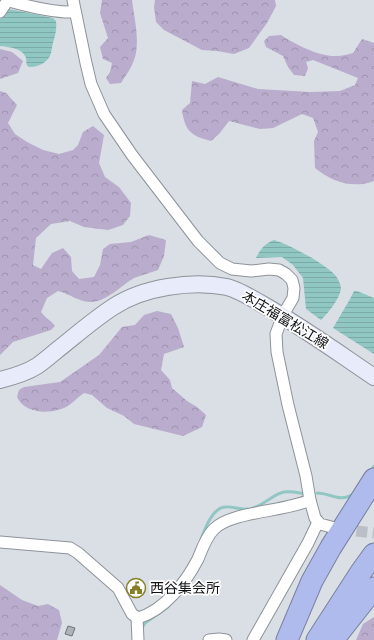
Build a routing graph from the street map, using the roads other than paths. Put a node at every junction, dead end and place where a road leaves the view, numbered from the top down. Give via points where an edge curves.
1 (9, 0) edge
2 (73, 0) edge
3 (0, 12) edge
4 (75, 12) junction
5 (283, 315) junction
6 (374, 377) edge
7 (0, 380) edge
8 (374, 479) edge
9 (310, 500) junction
10 (318, 522) junction
11 (336, 528) tunnel mouth
12 (0, 542) edge
13 (374, 554) edge
14 (374, 588) edge
15 (137, 618) junction
16 (138, 640) edge
17 (209, 640) edge
18 (226, 640) edge
19 (253, 640) edge
20 (287, 640) edge
21 (317, 640) edge
22 (333, 640) edge

1 - 3 street
1 - 4 street
2 - 4 street
4 - 5 street via 91,84 104,114 117,134 198,241 220,263 232,269 279,270 292,280 294,298
5 - 6 main road, 本庄福富松江線
5 - 7 main road, 本庄福富松江線 via 228,287 184,284 158,289 134,296 114,306 36,366
5 - 9 street via 276,334 277,352
8 - 20 highway via 312,582
9 - 10 street
9 - 15 street via 235,518 218,525 210,533 191,571 170,598 153,612
10 - 11 street
10 - 19 street
12 - 15 street via 70,548 118,588 132,614
13 - 21 highway
14 - 22 highway
15 - 16 street
17 - 18 street

